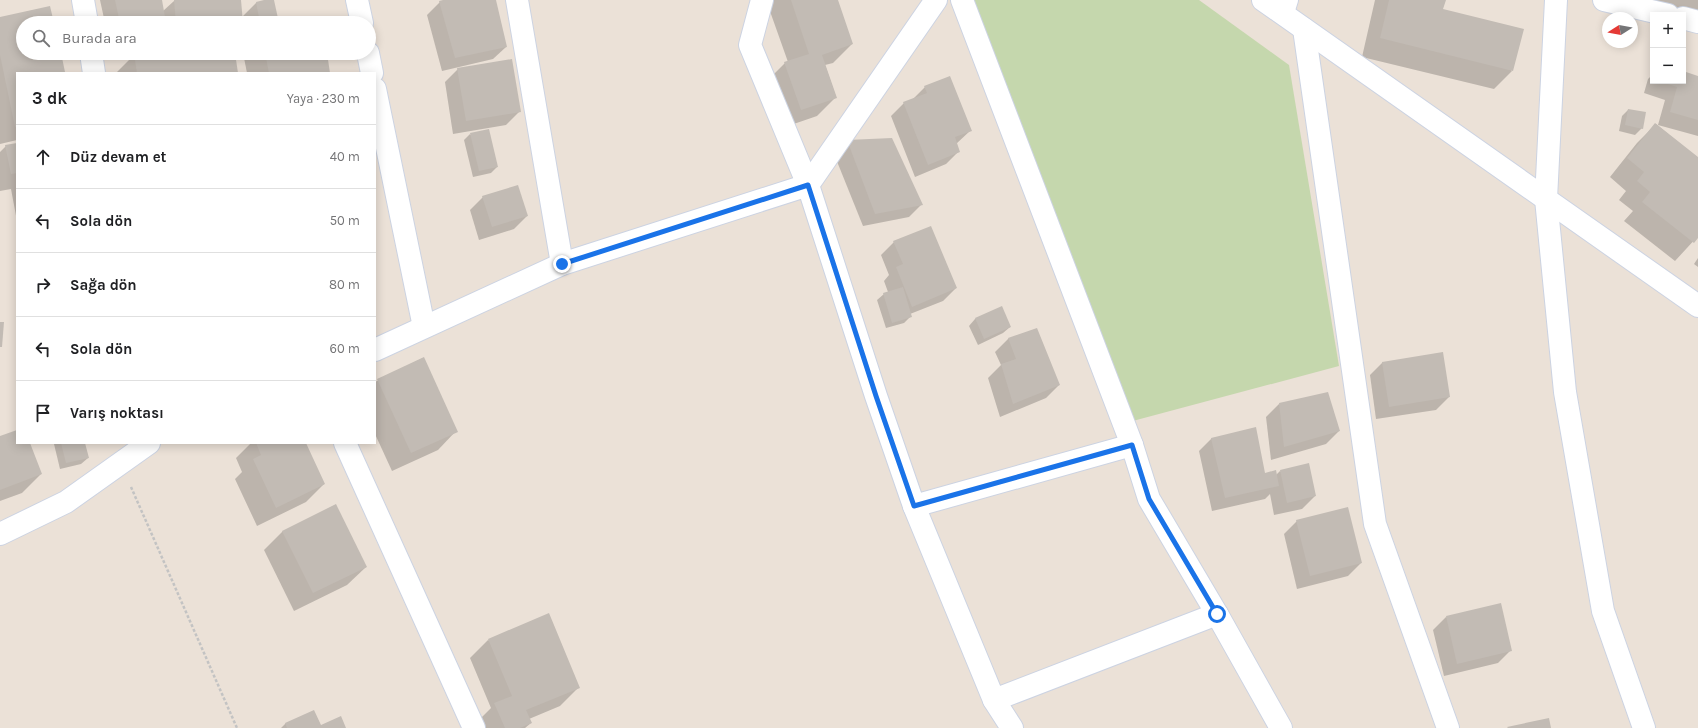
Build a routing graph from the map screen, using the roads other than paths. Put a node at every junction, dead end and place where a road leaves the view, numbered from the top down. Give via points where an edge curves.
1 (83, 0) edge
2 (357, 0) edge
3 (517, 0) edge
4 (762, 0) edge
5 (936, 0) edge
6 (962, 0) edge
7 (1263, 0) edge
8 (1556, 0) edge
9 (1604, 0) edge
10 (1288, 8) edge
11 (1655, 12) edge
12 (85, 16) edge
13 (360, 16) edge
14 (1686, 19) edge
15 (1698, 22) edge
16 (1304, 29) junction
17 (92, 60) edge
18 (369, 60) edge
19 (94, 72) edge
20 (372, 72) edge
21 (376, 94) edge
22 (808, 185) junction
23 (1546, 199) junction
24 (562, 264) junction
25 (1698, 306) edge
26 (424, 327) junction
27 (376, 350) edge
28 (147, 444) edge
29 (345, 444) edge
30 (1132, 445) junction
31 (914, 506) junction
32 (0, 534) edge
33 (1217, 614) junction
34 (994, 700) junction
35 (474, 728) edge
36 (1012, 728) edge
37 (1280, 728) edge
38 (1448, 728) edge
39 (1644, 728) edge

1 - 12 street
2 - 13 street
3 - 24 street
4 - 22 street via 750,45
5 - 22 street
6 - 30 street
7 - 10 street
8 - 23 street
9 - 11 street
10 - 16 street
14 - 15 street
16 - 23 street
16 - 38 street via 1374,524
17 - 19 street
18 - 20 street
21 - 26 street
22 - 24 street
22 - 31 street
23 - 25 street
23 - 39 street via 1565,392 1603,610
24 - 26 street
26 - 27 street
28 - 32 street via 66,502
29 - 35 street
30 - 31 street
30 - 33 street via 1149,499
31 - 34 street
33 - 34 street
33 - 37 street
34 - 36 street

